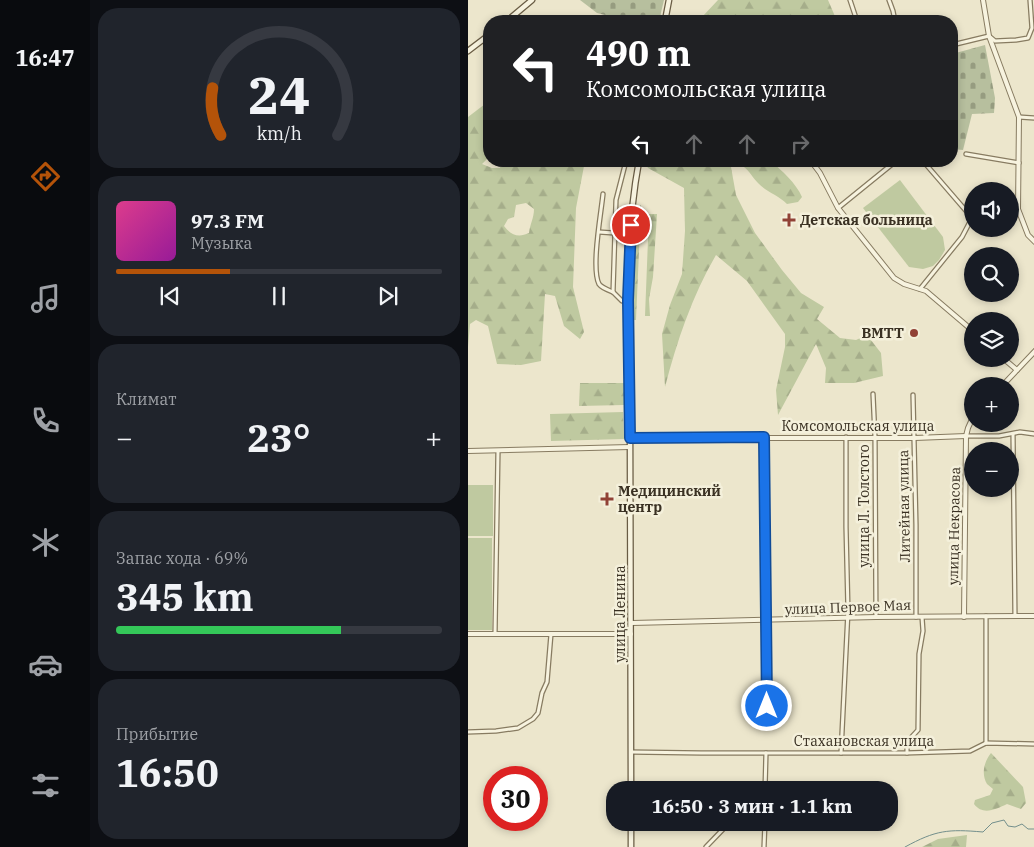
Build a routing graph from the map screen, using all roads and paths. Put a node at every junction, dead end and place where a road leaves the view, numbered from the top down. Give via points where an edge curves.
1 (532, 0) edge
2 (669, 0) edge
3 (850, 0) edge
4 (889, 0) edge
5 (983, 0) edge
6 (1030, 0) edge
7 (514, 15) edge
8 (666, 15) edge
9 (856, 15) edge
10 (894, 15) edge
11 (989, 36) junction
12 (483, 40) edge
13 (958, 44) edge
14 (468, 51) edge
15 (1019, 117) junction
16 (1034, 118) edge
17 (966, 154) dead end
18 (1019, 163) junction
19 (624, 167) edge
20 (638, 167) edge
21 (816, 167) edge
22 (889, 167) edge
23 (929, 167) edge
24 (1019, 182) edge
25 (603, 194) dead end
26 (838, 208) junction
27 (964, 208) edge
28 (1019, 212) edge
29 (599, 232) junction
30 (614, 233) junction
31 (964, 233) edge
32 (1034, 242) edge
33 (920, 288) junction
34 (612, 292) junction
35 (628, 300) junction
36 (964, 323) edge
37 (1034, 351) edge
38 (1013, 367) edge
39 (1017, 370) junction
40 (1010, 377) edge
41 (873, 394) dead end
42 (913, 395) dead end
43 (967, 432) edge
44 (1013, 434) junction
45 (1034, 434) edge
46 (966, 436) junction
47 (764, 437) junction
48 (846, 437) junction
49 (875, 437) junction
50 (630, 438) junction
51 (915, 438) junction
52 (630, 447) junction
53 (468, 451) edge
54 (498, 451) junction
55 (986, 616) junction
56 (1015, 616) junction
57 (1034, 616) edge
58 (876, 617) junction
59 (916, 617) junction
60 (922, 617) junction
61 (964, 617) junction
62 (847, 618) junction
63 (767, 621) junction
64 (632, 623) junction
65 (468, 634) edge
66 (495, 634) junction
67 (551, 634) junction
68 (632, 634) junction
69 (767, 723) dead end
70 (468, 732) edge
71 (986, 743) junction
72 (1034, 744) edge
73 (631, 752) junction
74 (766, 753) junction
75 (841, 753) junction
76 (906, 753) junction
77 (631, 781) edge
78 (765, 781) edge
79 (631, 831) edge
80 (721, 831) edge
81 (765, 831) edge
82 (631, 847) edge
83 (706, 847) edge
84 (764, 847) edge

1 - 7 main road
2 - 8 main road
3 - 9 street
4 - 10 street
5 - 11 street
6 - 11 street via 1032,28 1028,38 996,41
11 - 13 street
11 - 15 street
12 - 14 main road
15 - 16 street
15 - 18 street
17 - 18 street
18 - 24 street
19 - 30 street via 616,200
20 - 35 main road, улица Ленина via 632,210
21 - 26 street
22 - 26 street
23 - 27 street
25 - 29 street
26 - 33 street via 894,278
28 - 32 street
29 - 30 street
29 - 34 street via 596,265 599,284
30 - 34 street
31 - 33 street
33 - 36 street
34 - 35 street via 622,300
35 - 50 main road, улица Ленина
37 - 39 street
38 - 39 street
39 - 40 street
41 - 49 street, улица Л. Толстого
42 - 51 street, Литейная улица
43 - 46 street, улица Некрасова
44 - 45 street
44 - 46 street
44 - 56 street
46 - 51 street, Комсомольская улица
46 - 61 street, улица Некрасова
47 - 48 street, Комсомольская улица
47 - 50 street, Комсомольская улица
47 - 63 street
48 - 49 street, Комсомольская улица
48 - 62 street
49 - 51 street, Комсомольская улица
49 - 58 street, улица Л. Толстого
50 - 52 main road, улица Ленина
51 - 59 street, Литейная улица
52 - 54 street
52 - 64 main road, улица Ленина
53 - 54 street
54 - 66 street
55 - 56 street, улица Первое Мая
55 - 61 street, улица Первое Мая
55 - 71 street
56 - 57 street, улица Первое Мая
58 - 59 street, улица Первое Мая
58 - 62 street, улица Первое Мая
59 - 60 street, улица Первое Мая
60 - 61 street, улица Первое Мая
60 - 76 street via 918,730 907,742
62 - 63 street, улица Первое Мая
62 - 75 street
63 - 64 street, улица Первое Мая
63 - 69 street
64 - 68 main road, улица Ленина
65 - 66 street
66 - 67 street
67 - 68 street
67 - 70 street via 547,682 538,713 533,719 518,728
68 - 73 main road, улица Ленина
71 - 72 street, Стахановская улица
71 - 76 street, Стахановская улица via 970,751
73 - 74 street, Стахановская улица
73 - 77 main road, улица Ленина
74 - 75 street, Стахановская улица
74 - 78 street
75 - 76 street, Стахановская улица
79 - 82 main road
80 - 83 street
81 - 84 street

